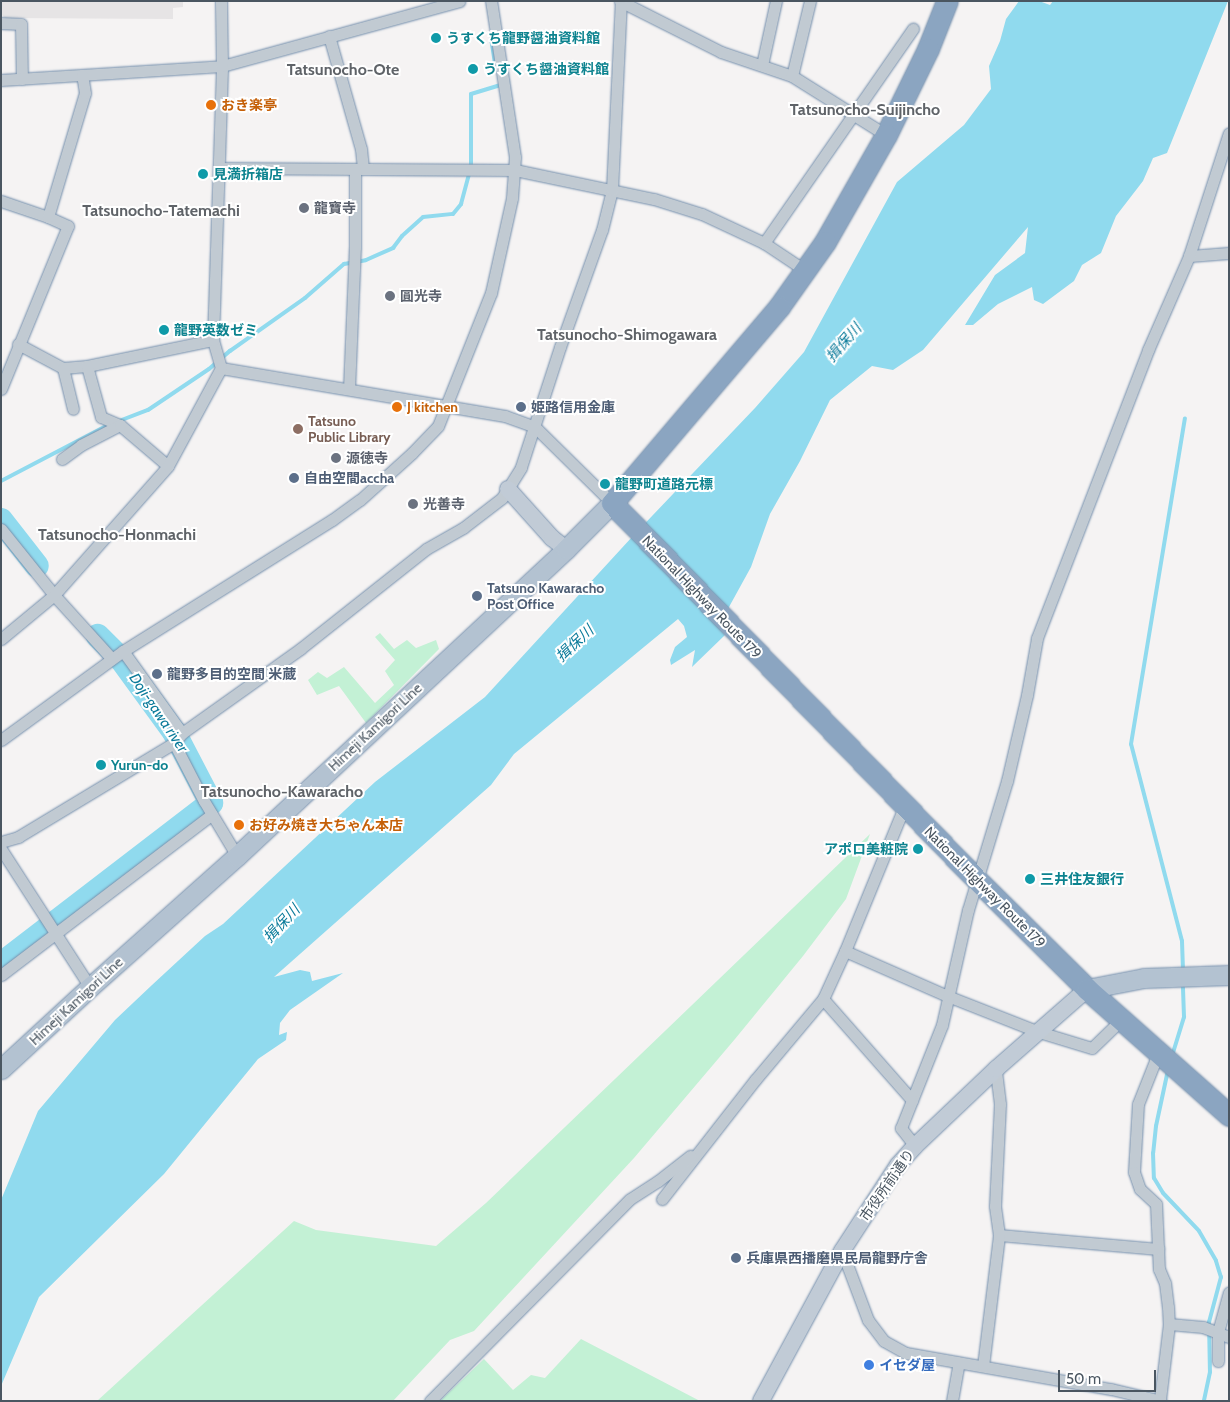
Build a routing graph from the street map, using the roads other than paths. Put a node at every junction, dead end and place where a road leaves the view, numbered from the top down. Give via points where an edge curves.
1 (221, 1) edge
2 (459, 1) edge
3 (491, 1) edge
4 (776, 1) edge
5 (810, 1) edge
6 (947, 1) edge
7 (621, 2) edge
8 (1, 23) edge
9 (913, 29) dead end
10 (329, 36) junction
11 (762, 65) junction
12 (222, 66) junction
13 (82, 75) junction
14 (792, 76) junction
15 (22, 79) junction
16 (1, 80) edge
17 (852, 114) junction
18 (1229, 133) edge
19 (886, 135) junction
20 (219, 168) junction
21 (359, 169) junction
22 (515, 170) junction
23 (612, 190) junction
24 (1, 201) edge
25 (48, 217) junction
26 (764, 243) junction
27 (1229, 253) edge
28 (1189, 256) junction
29 (806, 271) junction
30 (213, 340) junction
31 (18, 344) junction
32 (86, 366) junction
33 (63, 368) junction
34 (221, 368) junction
35 (1, 389) edge
36 (349, 389) junction
37 (448, 406) junction
38 (73, 409) dead end
39 (120, 425) junction
40 (535, 427) junction
41 (62, 459) dead end
42 (168, 466) junction
43 (508, 490) junction
44 (612, 503) junction
45 (1, 529) edge
46 (566, 548) junction
47 (54, 595) junction
48 (1, 639) edge
49 (123, 651) junction
50 (112, 659) junction
51 (182, 733) junction
52 (1, 740) edge
53 (174, 743) junction
54 (903, 803) junction
55 (212, 814) junction
56 (1, 842) edge
57 (1, 849) edge
58 (237, 856) junction
59 (978, 881) junction
60 (56, 932) junction
61 (845, 951) junction
62 (1, 975) edge
63 (1229, 975) edge
64 (90, 987) junction
65 (1087, 989) junction
66 (950, 998) junction
67 (823, 999) junction
68 (1122, 1019) junction
69 (1038, 1032) junction
70 (1158, 1050) junction
71 (996, 1069) junction
72 (1, 1070) edge
73 (912, 1100) junction
74 (1229, 1114) edge
75 (704, 1145) junction
76 (915, 1146) junction
77 (662, 1199) dead end
78 (999, 1235) junction
79 (1158, 1248) junction
80 (842, 1251) junction
81 (1229, 1292) edge
82 (1169, 1324) junction
83 (1223, 1335) edge
84 (1218, 1361) dead end
85 (959, 1363) junction
86 (983, 1366) junction
87 (1160, 1400) edge
88 (430, 1401) edge
89 (761, 1401) edge
90 (952, 1401) edge

1 - 12 street
2 - 10 street
3 - 22 street
4 - 11 street
5 - 14 street
6 - 19 highway
7 - 11 street via 721,52
7 - 23 street
8 - 15 street via 21,24
9 - 17 street
10 - 12 street
10 - 21 street via 361,150
11 - 14 street
12 - 13 street
12 - 20 street
13 - 15 street
13 - 25 street via 85,93
14 - 17 street
15 - 16 street
17 - 19 street
17 - 26 street
18 - 28 street
19 - 29 highway
20 - 21 street
20 - 30 street
21 - 22 street
21 - 36 street
22 - 23 street
22 - 37 street via 509,218 491,293
23 - 26 street via 702,214
23 - 40 street via 602,230
24 - 25 street
25 - 31 street via 68,226
26 - 29 street
27 - 28 street
28 - 59 street via 1106,457 1037,638 1007,781
29 - 44 highway
30 - 32 street
30 - 34 street
31 - 33 street
31 - 35 street
32 - 33 street
32 - 39 street via 101,417
33 - 38 street
34 - 36 street
34 - 42 street
36 - 37 street
37 - 40 street via 506,416
37 - 49 street via 438,426 360,500
39 - 41 street
39 - 42 street
40 - 43 street via 521,467
40 - 44 street
42 - 47 street
43 - 46 street via 552,538
43 - 51 street via 463,528 426,549 300,649
44 - 46 main road, Himeji Kamigori Line
44 - 54 highway, National Highway Route 179
45 - 47 street
46 - 58 main road, Himeji Kamigori Line
47 - 48 street
47 - 50 street
49 - 50 street
49 - 51 street
50 - 52 street
51 - 53 street
53 - 55 street
53 - 56 street via 18,837
54 - 59 highway, National Highway Route 179
54 - 61 street
55 - 58 street
55 - 60 street
57 - 60 street
58 - 64 main road, Himeji Kamigori Line
59 - 65 highway, National Highway Route 179
59 - 66 street via 968,910
60 - 62 street
60 - 64 street
61 - 66 street
61 - 67 street
63 - 65 main road via 1127,981
64 - 72 main road, Himeji Kamigori Line
65 - 68 highway, National Highway Route 179
65 - 69 street, 市役所前通り
66 - 69 street
66 - 73 street
67 - 73 street
67 - 75 street
68 - 69 street via 1092,1048
68 - 70 highway, National Highway Route 179
69 - 71 street, 市役所前通り
70 - 74 highway, National Highway Route 179
70 - 79 street via 1138,1104 1134,1172 1140,1189 1156,1204
71 - 76 street, 市役所前通り
71 - 78 street via 1000,1104 995,1206
73 - 76 street via 901,1128
75 - 77 street
75 - 88 street via 630,1198
76 - 80 street, 市役所前通り via 882,1189
78 - 79 street
78 - 86 street
79 - 82 street
80 - 85 street via 868,1320 884,1341 906,1353
80 - 89 street, 市役所前通り
81 - 83 street
82 - 83 street via 1203,1327
82 - 87 street
83 - 84 street
85 - 86 street
85 - 90 street
86 - 87 street

